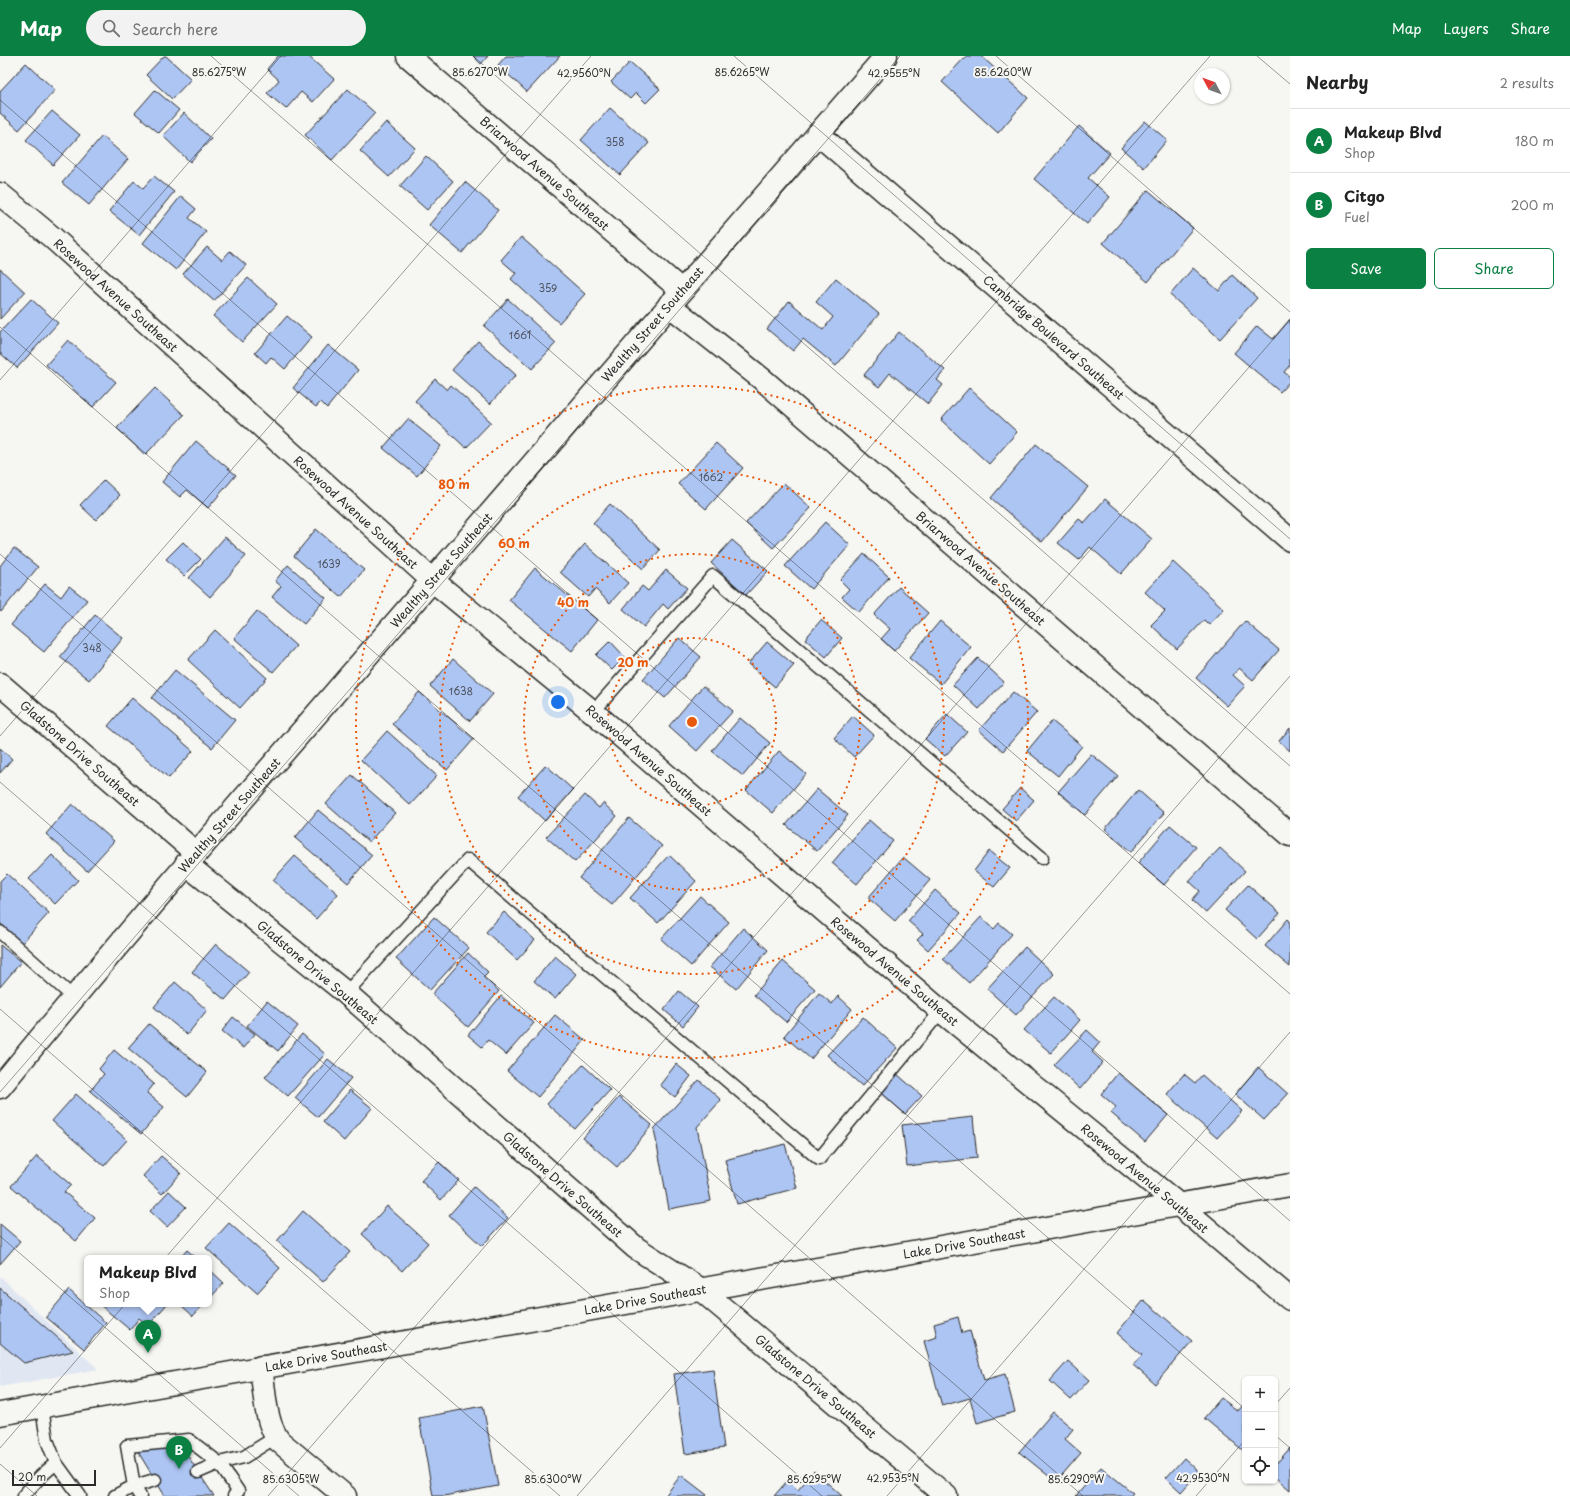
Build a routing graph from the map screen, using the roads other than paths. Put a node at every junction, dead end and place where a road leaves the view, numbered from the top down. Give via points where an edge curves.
1 (408, 56) edge
2 (886, 56) edge
3 (818, 134) junction
4 (0, 194) edge
5 (675, 298) junction
6 (1290, 540) edge
7 (432, 580) junction
8 (0, 684) edge
9 (593, 712) junction
10 (1290, 835) edge
11 (1042, 858) dead end
12 (191, 859) junction
13 (0, 932) edge
14 (346, 993) junction
15 (73, 997) junction
16 (941, 1010) junction
17 (0, 1087) edge
18 (1290, 1185) edge
19 (1179, 1206) junction
20 (700, 1289) junction
21 (1290, 1299) edge
22 (261, 1367) junction
23 (42, 1408) junction
24 (0, 1414) edge
25 (276, 1437) junction
26 (56, 1463) junction
27 (219, 1463) junction
28 (198, 1472) dead end
29 (155, 1480) dead end
30 (137, 1491) edge
31 (334, 1493) edge
32 (238, 1494) edge
33 (23, 1496) edge
34 (80, 1496) edge
35 (115, 1496) edge
36 (946, 1496) edge

1 - 5 street, Briarwood Avenue Southeast
2 - 3 street, Wealthy Street Southeast
3 - 5 street, Wealthy Street Southeast
3 - 6 street, Cambridge Boulevard Southeast
4 - 7 street, Rosewood Avenue Southeast
5 - 7 street, Wealthy Street Southeast
5 - 10 street, Briarwood Avenue Southeast via 762,379
7 - 9 street, Rosewood Avenue Southeast
7 - 12 street, Wealthy Street Southeast
8 - 12 street, Gladstone Drive Southeast
9 - 11 lane via 713,576
9 - 16 street, Rosewood Avenue Southeast
12 - 14 street, Gladstone Drive Southeast
12 - 15 street, Wealthy Street Southeast
13 - 15 lane
14 - 16 lane via 468,860 819,1159
14 - 20 street, Gladstone Drive Southeast via 636,1248
15 - 17 street, Wealthy Street Southeast
16 - 19 street, Rosewood Avenue Southeast
18 - 19 street, Lake Drive Southeast
19 - 20 street, Lake Drive Southeast
19 - 21 street, Rosewood Avenue Southeast
20 - 22 street, Lake Drive Southeast
20 - 36 street, Gladstone Drive Southeast
22 - 23 street, Lake Drive Southeast
22 - 25 street via 270,1425
23 - 24 street, Lake Drive Southeast
23 - 26 lane via 47,1440
25 - 27 lane via 244,1457
25 - 31 street
26 - 33 lane
26 - 34 lane
27 - 28 lane
27 - 30 lane via 189,1440 127,1446
27 - 32 lane
29 - 30 lane
30 - 35 lane

